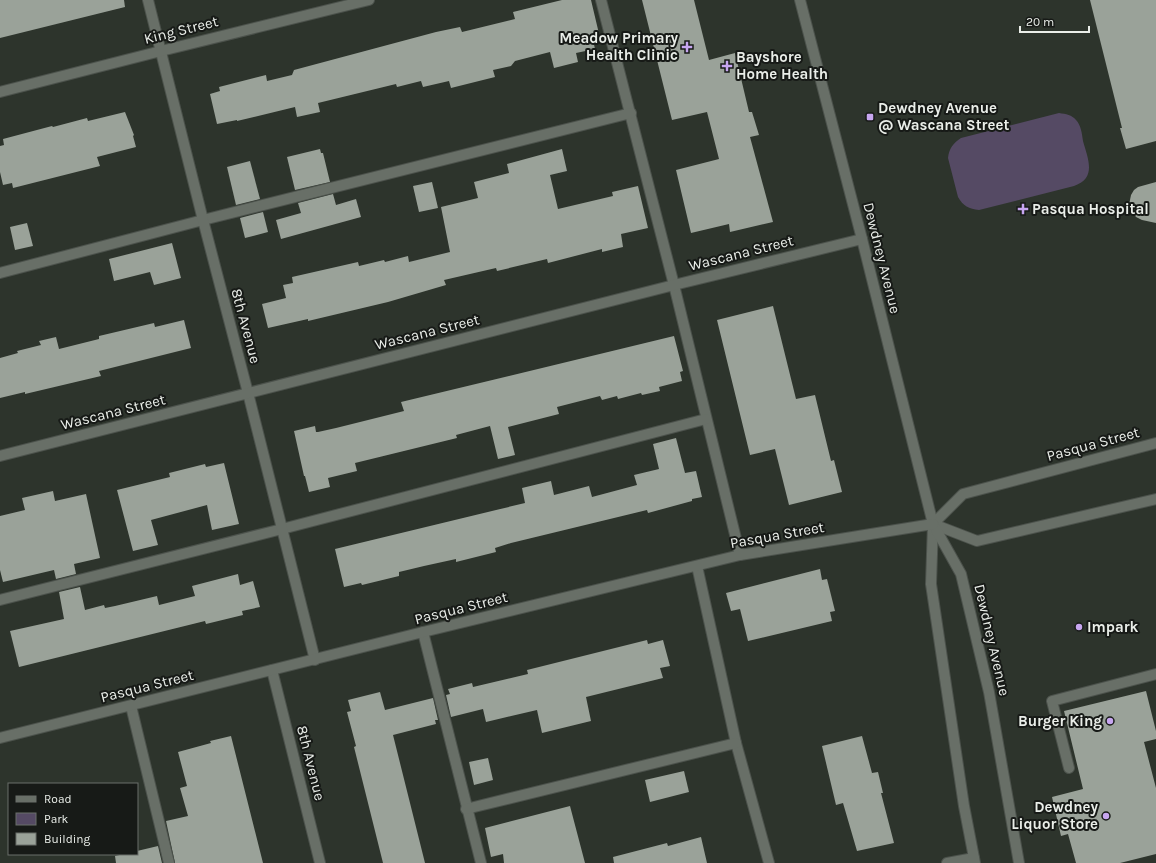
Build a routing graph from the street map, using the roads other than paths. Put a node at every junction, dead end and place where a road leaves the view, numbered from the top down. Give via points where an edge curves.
1 (148, 0) edge
2 (369, 0) edge
3 (601, 0) edge
4 (800, 0) edge
5 (161, 50) junction
6 (0, 92) edge
7 (630, 113) junction
8 (203, 220) junction
9 (862, 239) junction
10 (0, 273) edge
11 (674, 285) junction
12 (248, 393) junction
13 (706, 419) junction
14 (1156, 443) edge
15 (0, 456) edge
16 (1156, 499) edge
17 (932, 524) junction
18 (282, 529) junction
19 (740, 555) junction
20 (697, 566) junction
21 (0, 600) edge
22 (422, 632) junction
23 (315, 660) junction
24 (272, 670) junction
25 (1156, 674) edge
26 (131, 706) junction
27 (0, 738) edge
28 (736, 743) junction
29 (1069, 768) dead end
30 (466, 809) junction
31 (974, 860) edge
32 (169, 863) edge
33 (320, 863) edge
34 (480, 863) edge
35 (769, 863) edge
36 (947, 863) edge
37 (1019, 863) edge

1 - 5 street, 8th Avenue
2 - 5 street, King Street
3 - 7 street
4 - 9 street, Dewdney Avenue
5 - 6 street, King Street
5 - 8 street, 8th Avenue
7 - 8 street
7 - 11 street
8 - 10 street
8 - 12 street, 8th Avenue
9 - 11 street, Wascana Street
9 - 17 street, Dewdney Avenue
11 - 12 street, Wascana Street
11 - 13 street
12 - 15 street, Wascana Street
12 - 18 street, 8th Avenue
13 - 18 street
13 - 19 street
14 - 17 street, Pasqua Street via 963,494
16 - 17 street, Pasqua Street via 977,541
17 - 19 street, Pasqua Street
17 - 31 street, Dewdney Avenue via 931,584
17 - 37 street, Dewdney Avenue via 962,574 989,692
18 - 21 street
18 - 23 street, 8th Avenue
19 - 20 street, Pasqua Street
20 - 22 street, Pasqua Street
20 - 28 street
22 - 23 street, Pasqua Street
22 - 30 street
23 - 24 street, Pasqua Street
24 - 26 street, Pasqua Street
24 - 33 street, 8th Avenue
25 - 29 street via 1052,701
26 - 27 street, Pasqua Street
26 - 32 street
28 - 30 street
28 - 35 street
30 - 34 street
31 - 36 street

